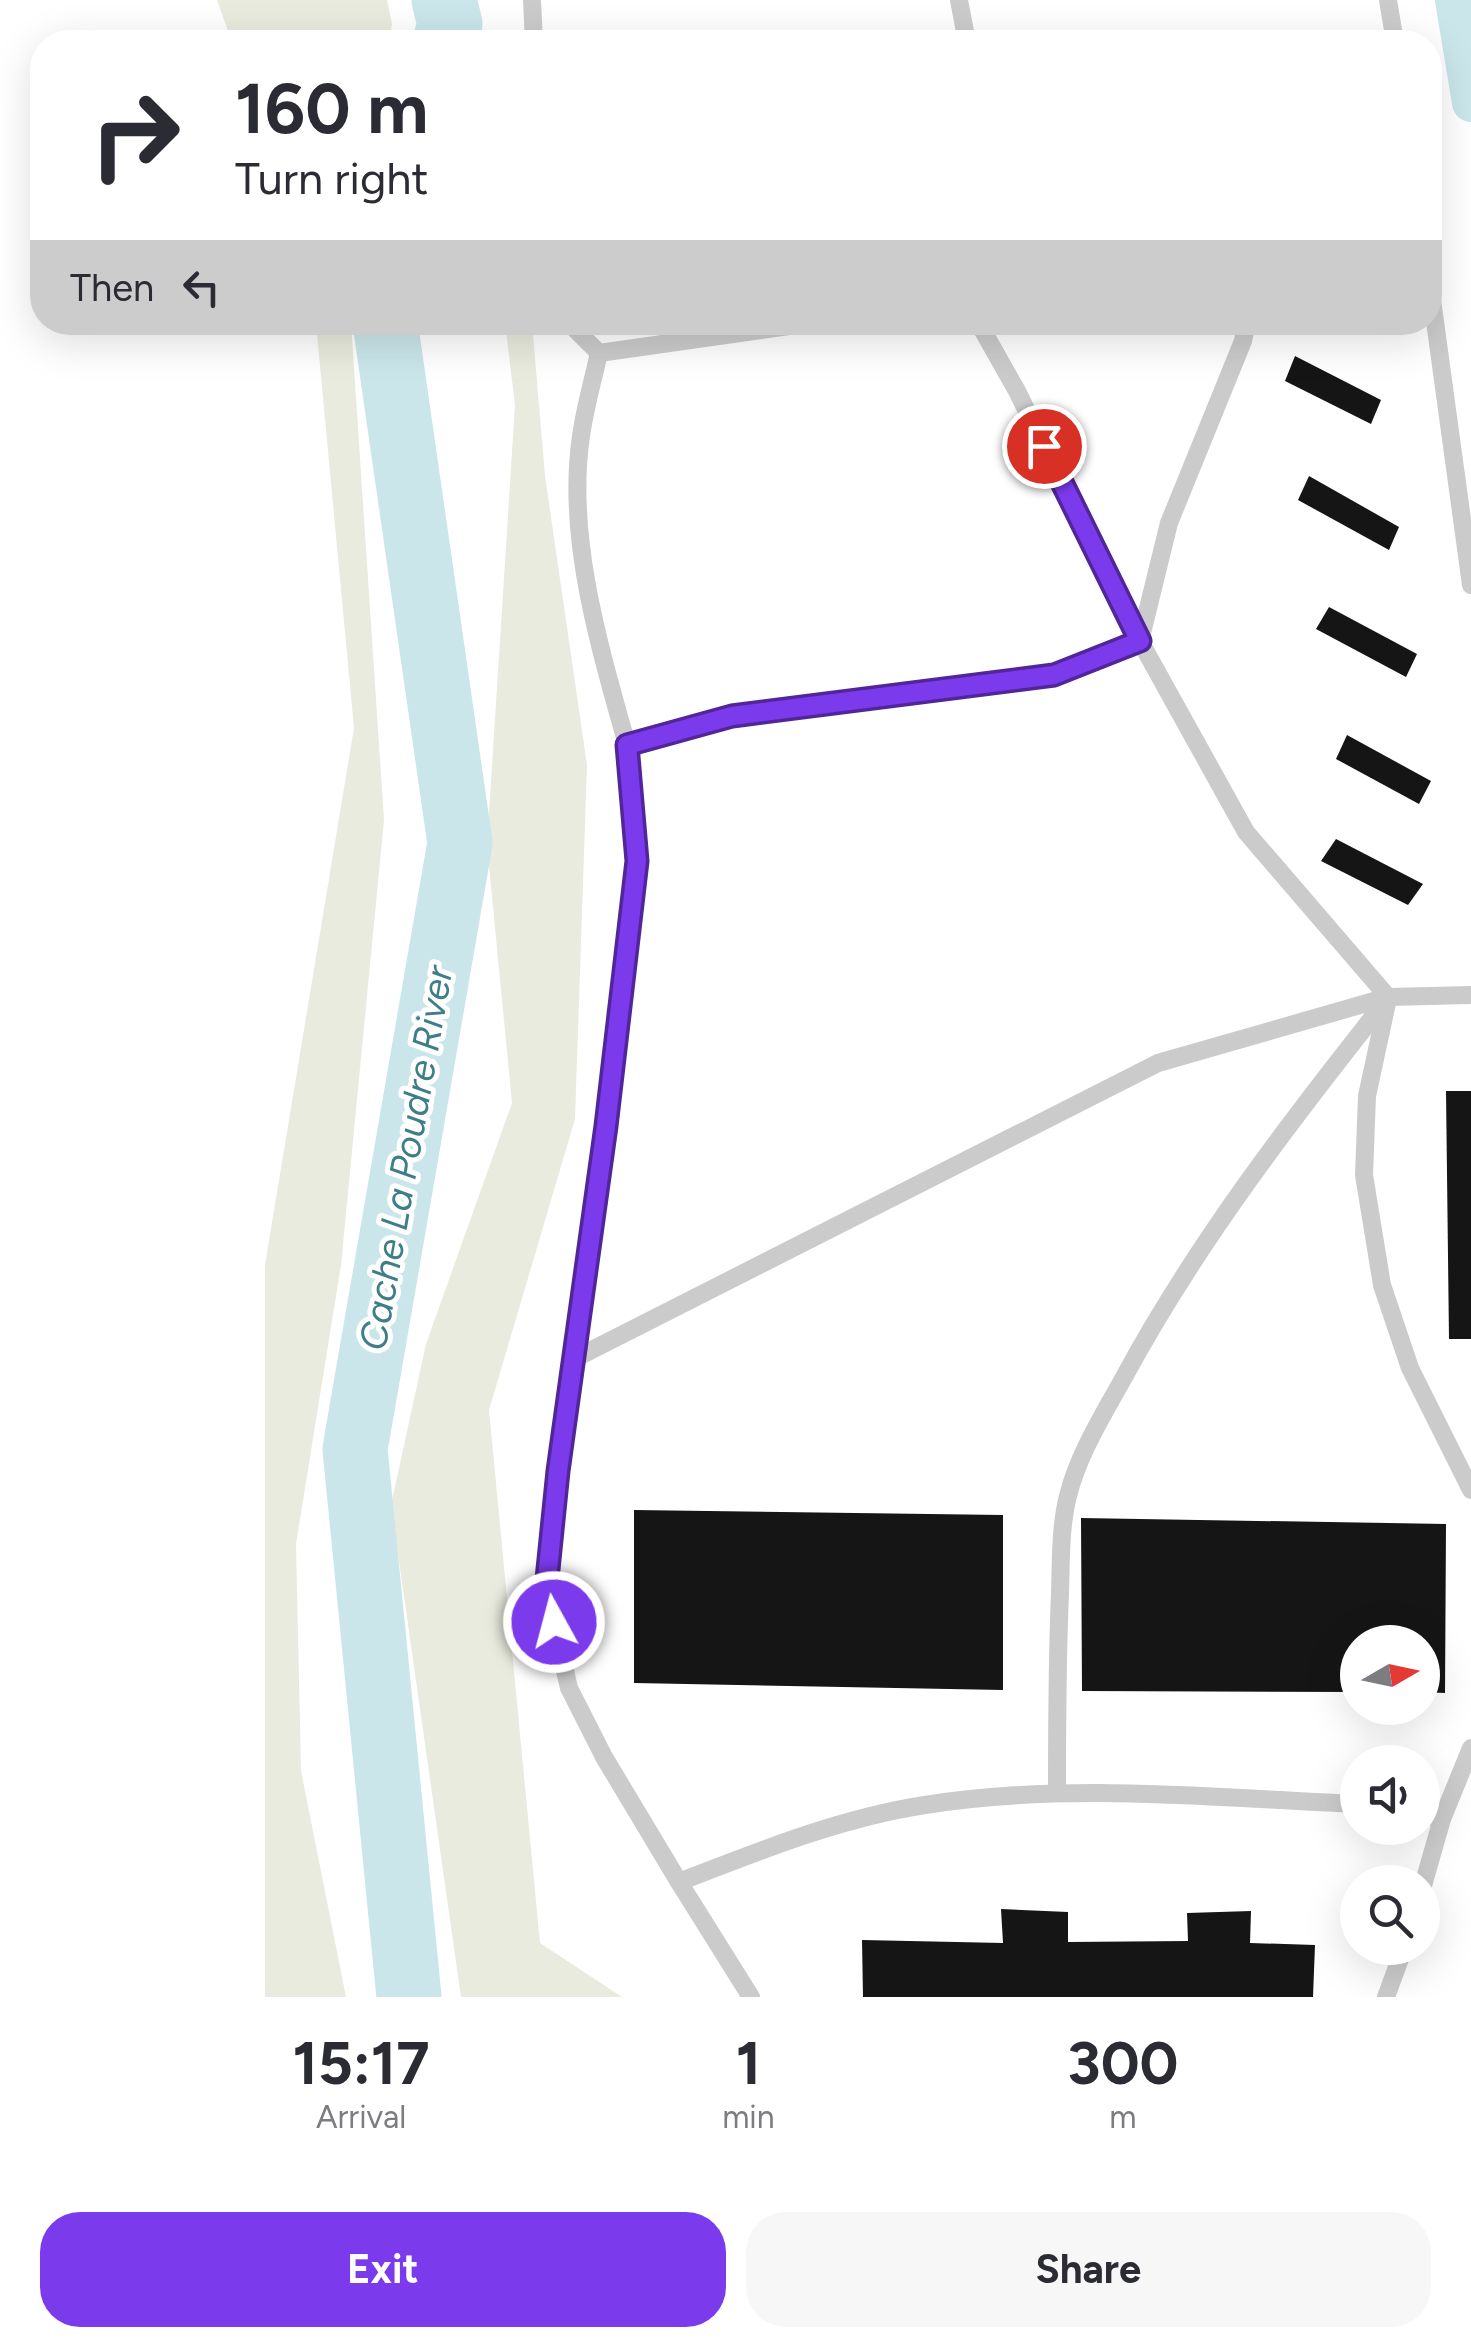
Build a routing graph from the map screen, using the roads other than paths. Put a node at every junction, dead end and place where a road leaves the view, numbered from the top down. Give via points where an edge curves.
1 (532, 0) edge
2 (959, 0) edge
3 (1388, 0) edge
4 (533, 30) edge
5 (965, 30) edge
6 (1393, 30) edge
7 (581, 335) edge
8 (726, 335) edge
9 (986, 335) edge
10 (1245, 335) edge
11 (1437, 335) edge
12 (599, 353) junction
13 (1471, 585) edge
14 (1140, 641) junction
15 (627, 745) junction
16 (1471, 994) edge
17 (1388, 997) junction
18 (572, 1360) junction
19 (1471, 1490) edge
20 (1471, 1748) edge
21 (1058, 1792) junction
22 (1340, 1803) edge
23 (1442, 1819) joint
24 (1429, 1865) edge
25 (680, 1882) junction
26 (1398, 1965) edge
27 (750, 1997) edge
28 (1386, 1997) edge

1 - 4 lane
2 - 5 lane
3 - 6 lane
7 - 12 lane
8 - 12 lane
9 - 14 lane
10 - 14 lane via 1168,523
11 - 13 lane
12 - 15 lane via 581,438 579,526 595,634
14 - 15 lane via 1054,675 732,716
14 - 17 lane via 1246,832
15 - 18 lane via 637,861
16 - 17 lane
17 - 18 lane via 1158,1063
17 - 19 lane via 1367,1096 1364,1175 1382,1285 1410,1368
17 - 21 lane via 1229,1207 1096,1427 1068,1496
18 - 25 lane via 546,1589 569,1688
20 - 23 lane
21 - 22 lane
21 - 25 lane via 924,1805 846,1822
23 - 24 lane
25 - 27 lane
26 - 28 lane

